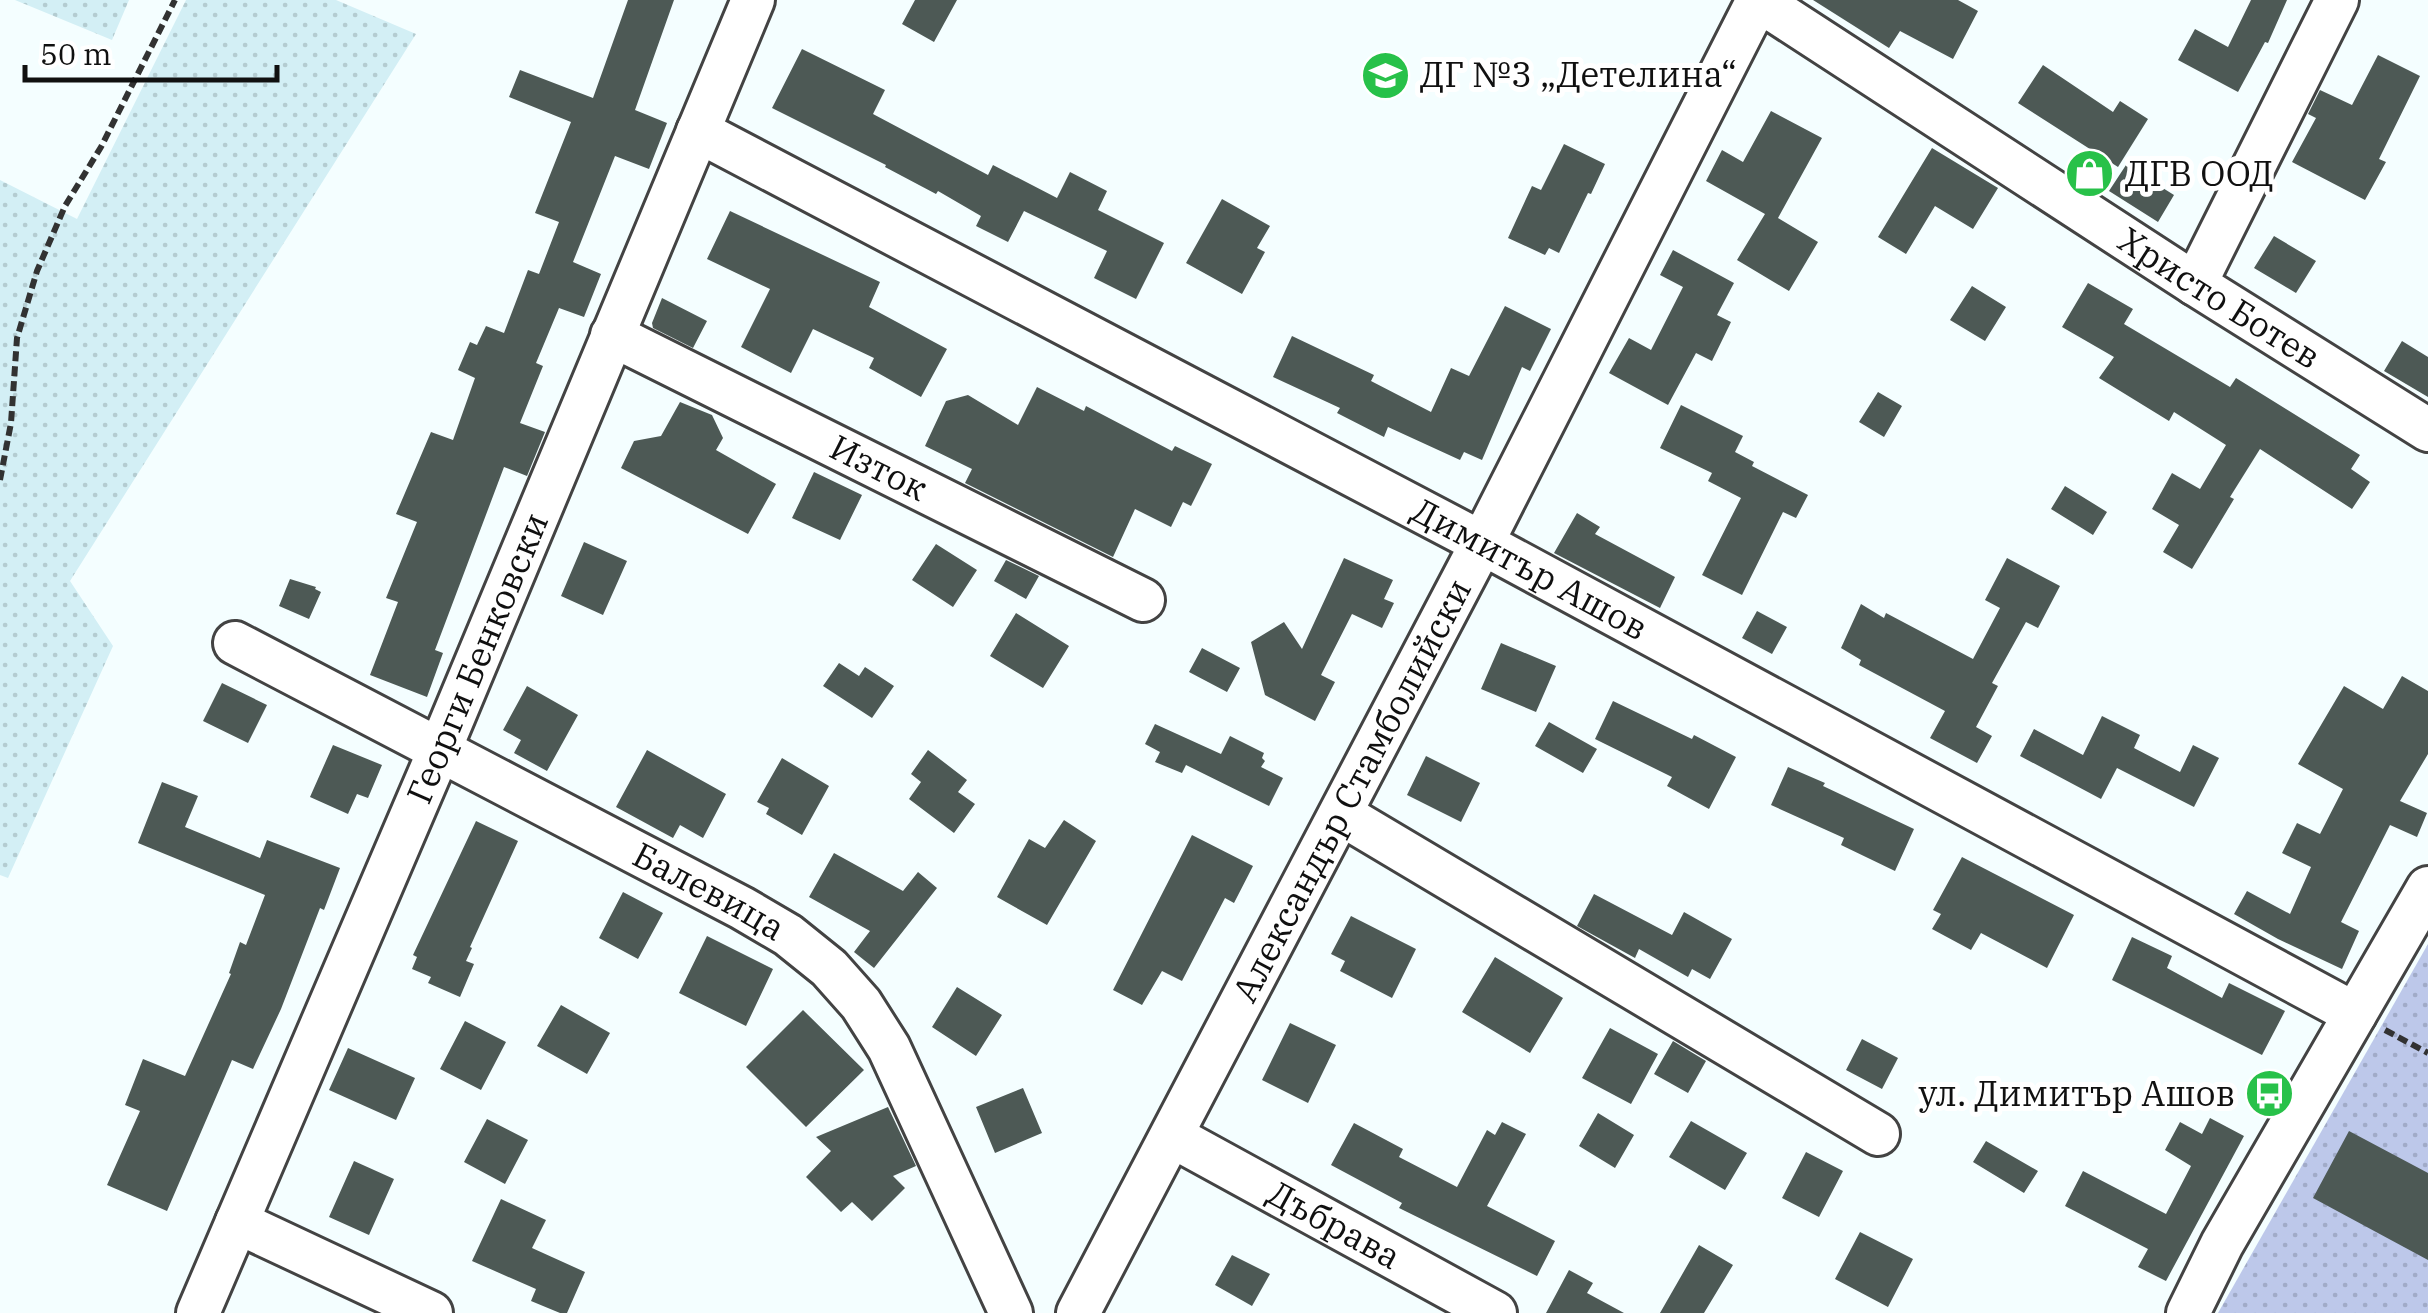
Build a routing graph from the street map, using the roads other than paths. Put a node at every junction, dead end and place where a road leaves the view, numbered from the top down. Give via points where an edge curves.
1 (753, 0) edge
2 (1758, 0) edge
3 (2337, 0) edge
4 (698, 131) junction
5 (2195, 284) junction
6 (612, 335) junction
7 (2428, 430) edge
8 (1482, 543) junction
9 (1143, 600) dead end
10 (235, 643) dead end
11 (440, 748) junction
12 (1340, 814) junction
13 (2428, 888) edge
14 (2356, 1014) junction
15 (1878, 1134) dead end
16 (1172, 1136) junction
17 (237, 1222) junction
18 (198, 1313) edge
19 (431, 1313) edge
20 (1010, 1313) edge
21 (1078, 1313) edge
22 (1495, 1313) edge
23 (2188, 1313) edge

1 - 4 street, Георги Бенковски
2 - 5 street, Христо Ботев
2 - 8 street, Александър Стамболийски
3 - 5 street
4 - 6 street, Георги Бенковски
4 - 8 street, Димитър Ашов
5 - 7 street, Христо Ботев
6 - 9 street, Изток
6 - 11 street, Георги Бенковски
8 - 12 street, Александър Стамболийски
8 - 14 street, Димитър Ашов
10 - 11 street, Балевица
11 - 17 street, Георги Бенковски
11 - 20 street, Балевица via 757,917 829,968 890,1048
12 - 15 street
12 - 16 street, Александър Стамболийски
13 - 14 street
14 - 23 street
16 - 21 street, Александър Стамболийски
16 - 22 street, Дъбрава
17 - 18 street, Георги Бенковски
17 - 19 street

